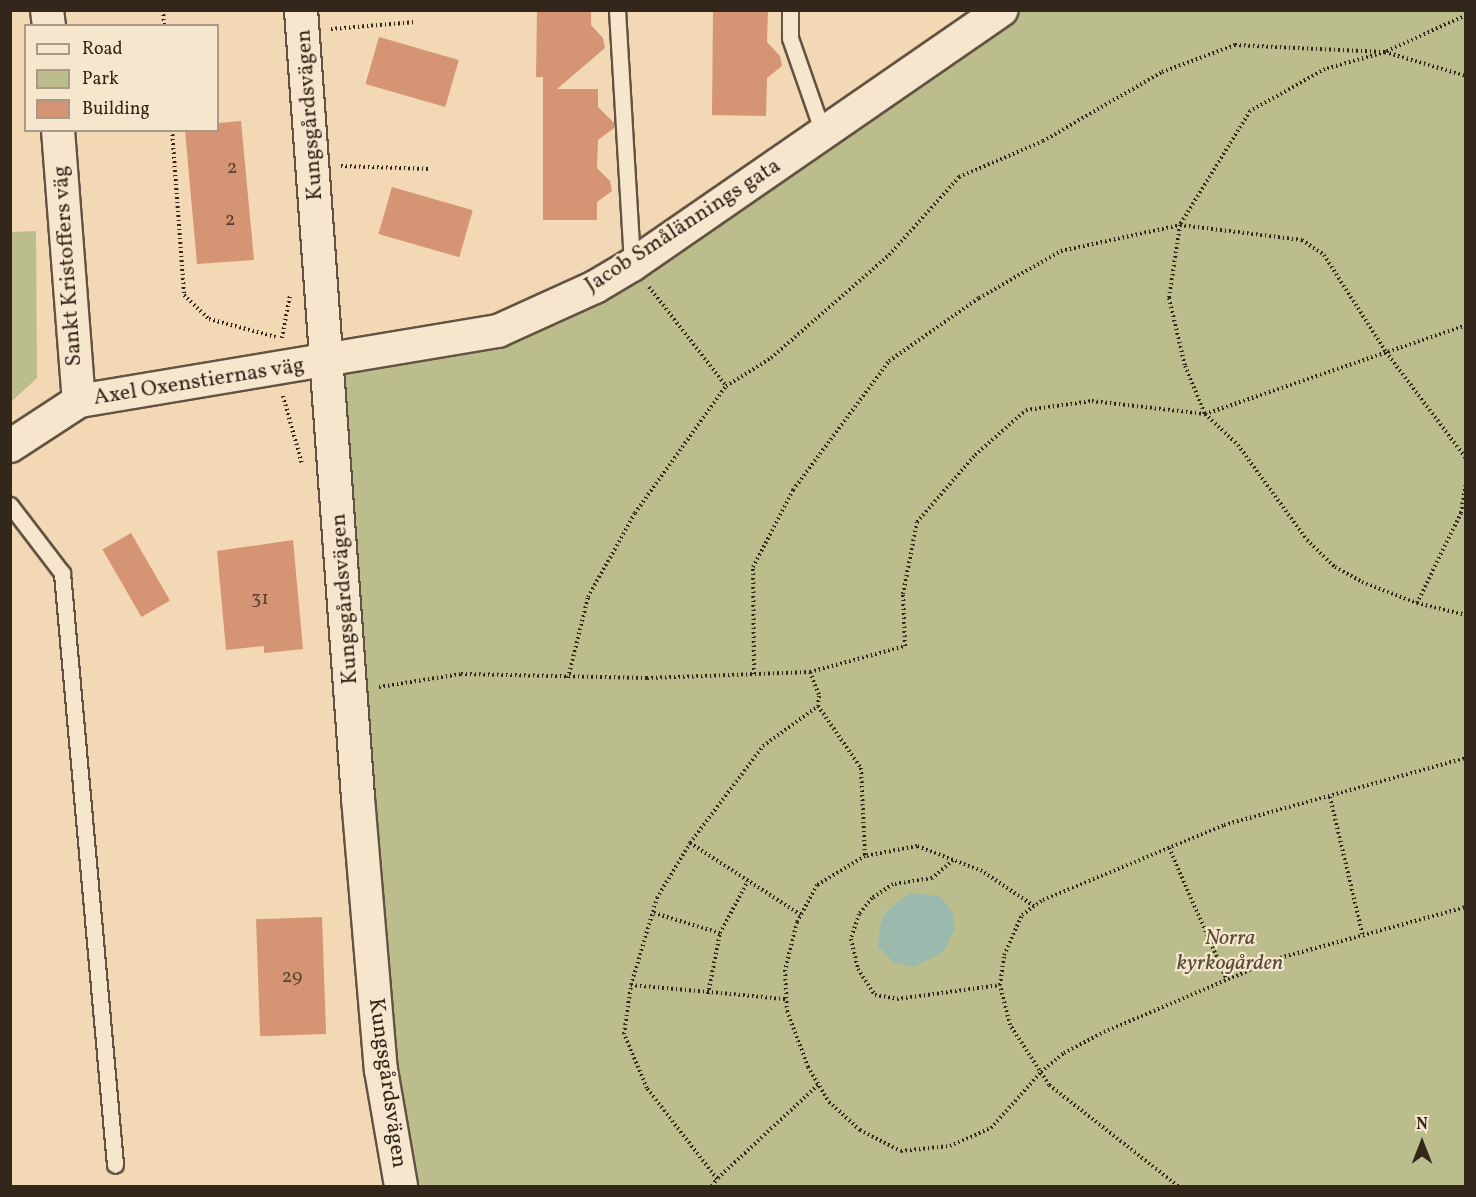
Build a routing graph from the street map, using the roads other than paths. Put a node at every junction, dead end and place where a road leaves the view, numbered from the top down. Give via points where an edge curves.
1 (616, 10) edge
2 (790, 10) edge
3 (1002, 10) edge
4 (302, 21) edge
5 (58, 132) edge
6 (823, 134) junction
7 (632, 265) junction
8 (329, 362) junction
9 (79, 401) junction
10 (10, 446) edge
11 (10, 505) edge
12 (114, 1166) dead end
13 (401, 1186) edge

1 - 7 lane
2 - 6 lane via 790,38
3 - 6 street, Jacob Smålännings gata
4 - 8 street, Kungsgårdsvägen
5 - 9 street, Sankt Kristoffers väg
6 - 7 street, Jacob Smålännings gata
7 - 8 street, Jacob Smålännings gata via 596,287 498,331
8 - 9 street, Axel Oxenstiernas väg via 190,380
8 - 13 street, Kungsgårdsvägen via 381,1070
9 - 10 street, Axel Oxenstiernas väg
11 - 12 lane via 62,573

